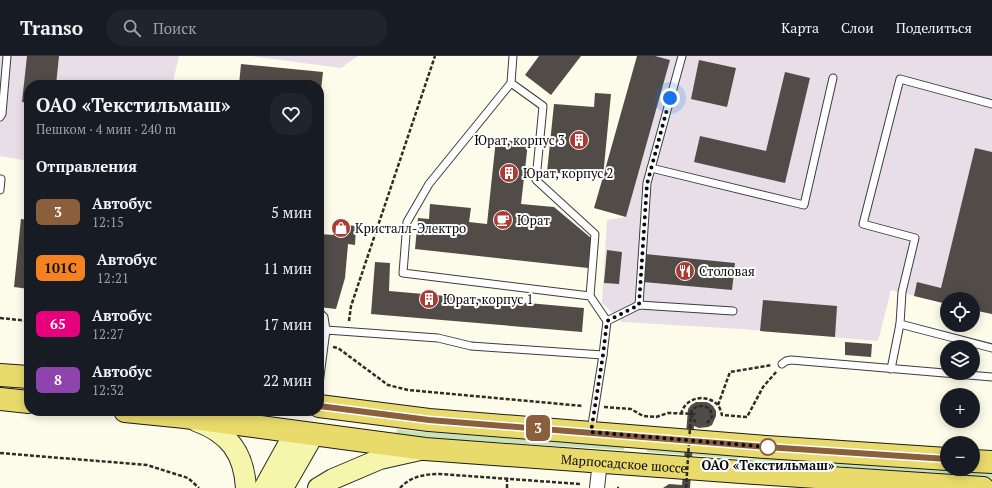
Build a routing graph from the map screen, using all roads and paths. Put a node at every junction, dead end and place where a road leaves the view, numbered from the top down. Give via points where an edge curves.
1 (7, 56) edge
2 (435, 56) edge
3 (513, 56) edge
4 (682, 56) edge
5 (833, 78) dead end
6 (511, 83) junction
7 (992, 104) edge
8 (0, 117) edge
9 (651, 168) junction
10 (1, 179) dead end
11 (0, 190) edge
12 (590, 296) junction
13 (639, 305) junction
14 (733, 311) dead end
15 (0, 318) edge
16 (324, 318) edge
17 (24, 320) edge
18 (607, 321) junction
19 (900, 324) junction
20 (326, 330) junction
21 (348, 331) junction
22 (324, 345) edge
23 (333, 348) dead end
24 (992, 348) edge
25 (603, 355) junction
26 (782, 364) junction
27 (891, 369) junction
28 (0, 375) edge
29 (24, 377) edge
30 (992, 377) edge
31 (0, 399) edge
32 (24, 401) edge
33 (718, 405) junction
34 (583, 406) dead end
35 (324, 407) edge
36 (604, 407) dead end
37 (681, 414) junction
38 (691, 414) junction
39 (697, 414) dead end
40 (175, 416) edge
41 (310, 416) edge
42 (313, 416) edge
43 (185, 417) junction
44 (591, 432) junction
45 (304, 433) junction
46 (426, 449) junction
47 (0, 453) edge
48 (940, 459) edge
49 (600, 461) junction
50 (980, 461) edge
51 (992, 462) edge
52 (508, 478) junction
53 (580, 484) dead end
54 (199, 488) edge
55 (246, 488) edge
56 (264, 488) edge
57 (283, 488) edge
58 (318, 488) edge
59 (400, 488) edge
60 (507, 488) edge
61 (597, 488) edge
62 (686, 488) edge
63 (983, 488) edge

1 - 8 lane
2 - 21 path via 351,306
3 - 6 lane
4 - 9 lane
5 - 9 lane via 804,205
6 - 12 lane via 543,106 536,180 594,234
6 - 12 lane via 430,184 407,222 403,273
7 - 19 lane via 900,79 863,224 915,238 902,292
9 - 13 lane via 647,184
10 - 11 lane
12 - 18 lane
13 - 14 lane
13 - 18 lane
15 - 17 path
16 - 20 lane
18 - 25 lane
19 - 24 lane
19 - 27 lane
20 - 21 lane
20 - 22 lane
21 - 25 lane via 438,338 471,346
23 - 34 path via 338,348 388,385 408,390
25 - 44 lane
26 - 27 lane via 791,360
26 - 33 path via 730,372
26 - 33 path via 763,387 747,417 722,415
27 - 30 lane
28 - 29 main road
31 - 32 main road
33 - 37 path via 711,400 700,398 683,406
35 - 44 main road, Марпосадское шоссе via 429,420
36 - 37 path via 632,409 643,416
37 - 38 path
38 - 38 path via 695,422 699,423 708,422 712,417 710,409 706,406 697,406
38 - 39 path
38 - 62 path, bridge
40 - 43 main road, Марпосадское шоссе
41 - 45 main road
42 - 45 main road
43 - 45 main road, Марпосадское шоссе
43 - 55 main road via 212,427 230,442 240,459
44 - 48 main road, Марпосадское шоссе
45 - 46 main road, Марпосадское шоссе
45 - 56 main road
45 - 57 main road
46 - 49 main road, Марпосадское шоссе
46 - 58 main road via 380,459 333,478
47 - 54 path via 147,465 188,478
49 - 61 street
49 - 63 main road, Марпосадское шоссе
50 - 51 main road
52 - 53 path
52 - 59 path via 428,474 415,477
52 - 60 path

